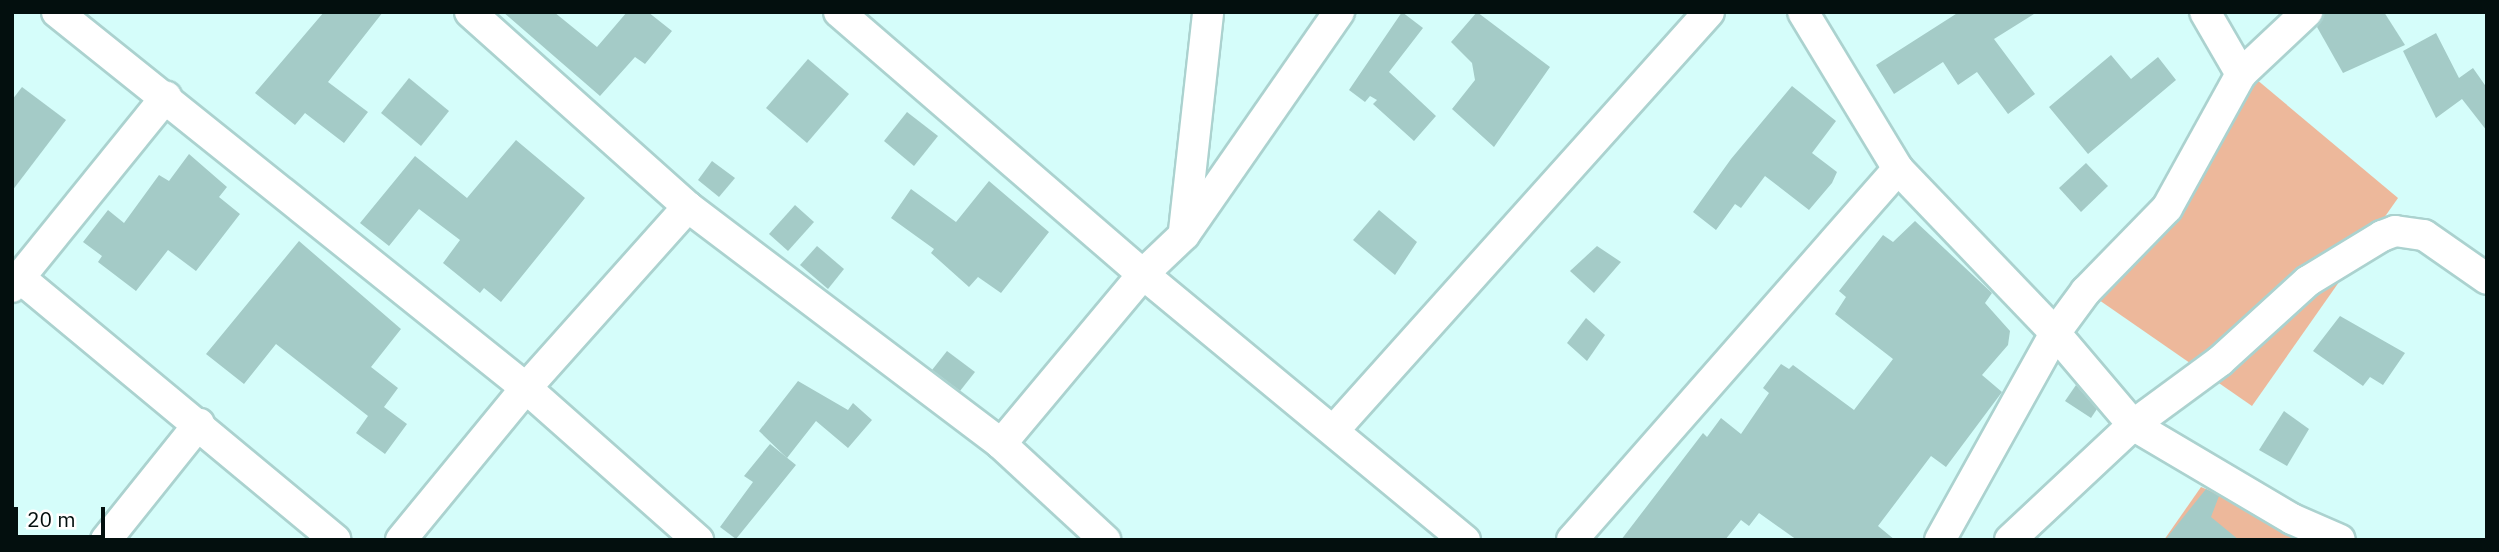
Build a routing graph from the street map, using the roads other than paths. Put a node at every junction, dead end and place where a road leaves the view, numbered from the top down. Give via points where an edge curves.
1 (57, 12) edge
2 (470, 12) edge
3 (839, 12) edge
4 (1208, 12) edge
5 (1339, 12) edge
6 (1709, 12) edge
7 (1803, 12) edge
8 (2205, 12) edge
9 (2307, 12) edge
10 (2241, 74) junction
11 (166, 97) junction
12 (1899, 169) junction
13 (688, 207) junction
14 (1184, 235) junction
15 (1143, 274) junction
16 (2487, 279) edge
17 (16, 283) edge
18 (2055, 333) junction
19 (526, 388) junction
20 (199, 424) junction
21 (2133, 425) junction
22 (1335, 429) junction
23 (1001, 444) junction
24 (106, 540) edge
25 (336, 540) edge
26 (401, 540) edge
27 (698, 540) edge
28 (1105, 540) edge
29 (1465, 540) edge
30 (1572, 540) edge
31 (1940, 540) edge
32 (2010, 540) edge
33 (2340, 540) edge

1 - 11 street
2 - 13 street
3 - 15 street
4 - 14 street
5 - 14 street
6 - 22 street
7 - 12 street
8 - 10 street
9 - 10 street
10 - 18 street via 2167,208 2086,292
11 - 17 street
11 - 19 street
12 - 18 street
12 - 30 street
13 - 19 street
13 - 23 street
14 - 15 street
15 - 22 street
15 - 23 street
16 - 21 street via 2424,235 2395,231 2382,236 2308,281 2220,361
17 - 20 street
18 - 21 street
18 - 31 street
19 - 26 street
19 - 27 street
20 - 24 street
20 - 25 street
21 - 32 street
21 - 33 street via 2292,519
22 - 29 street
23 - 28 street

